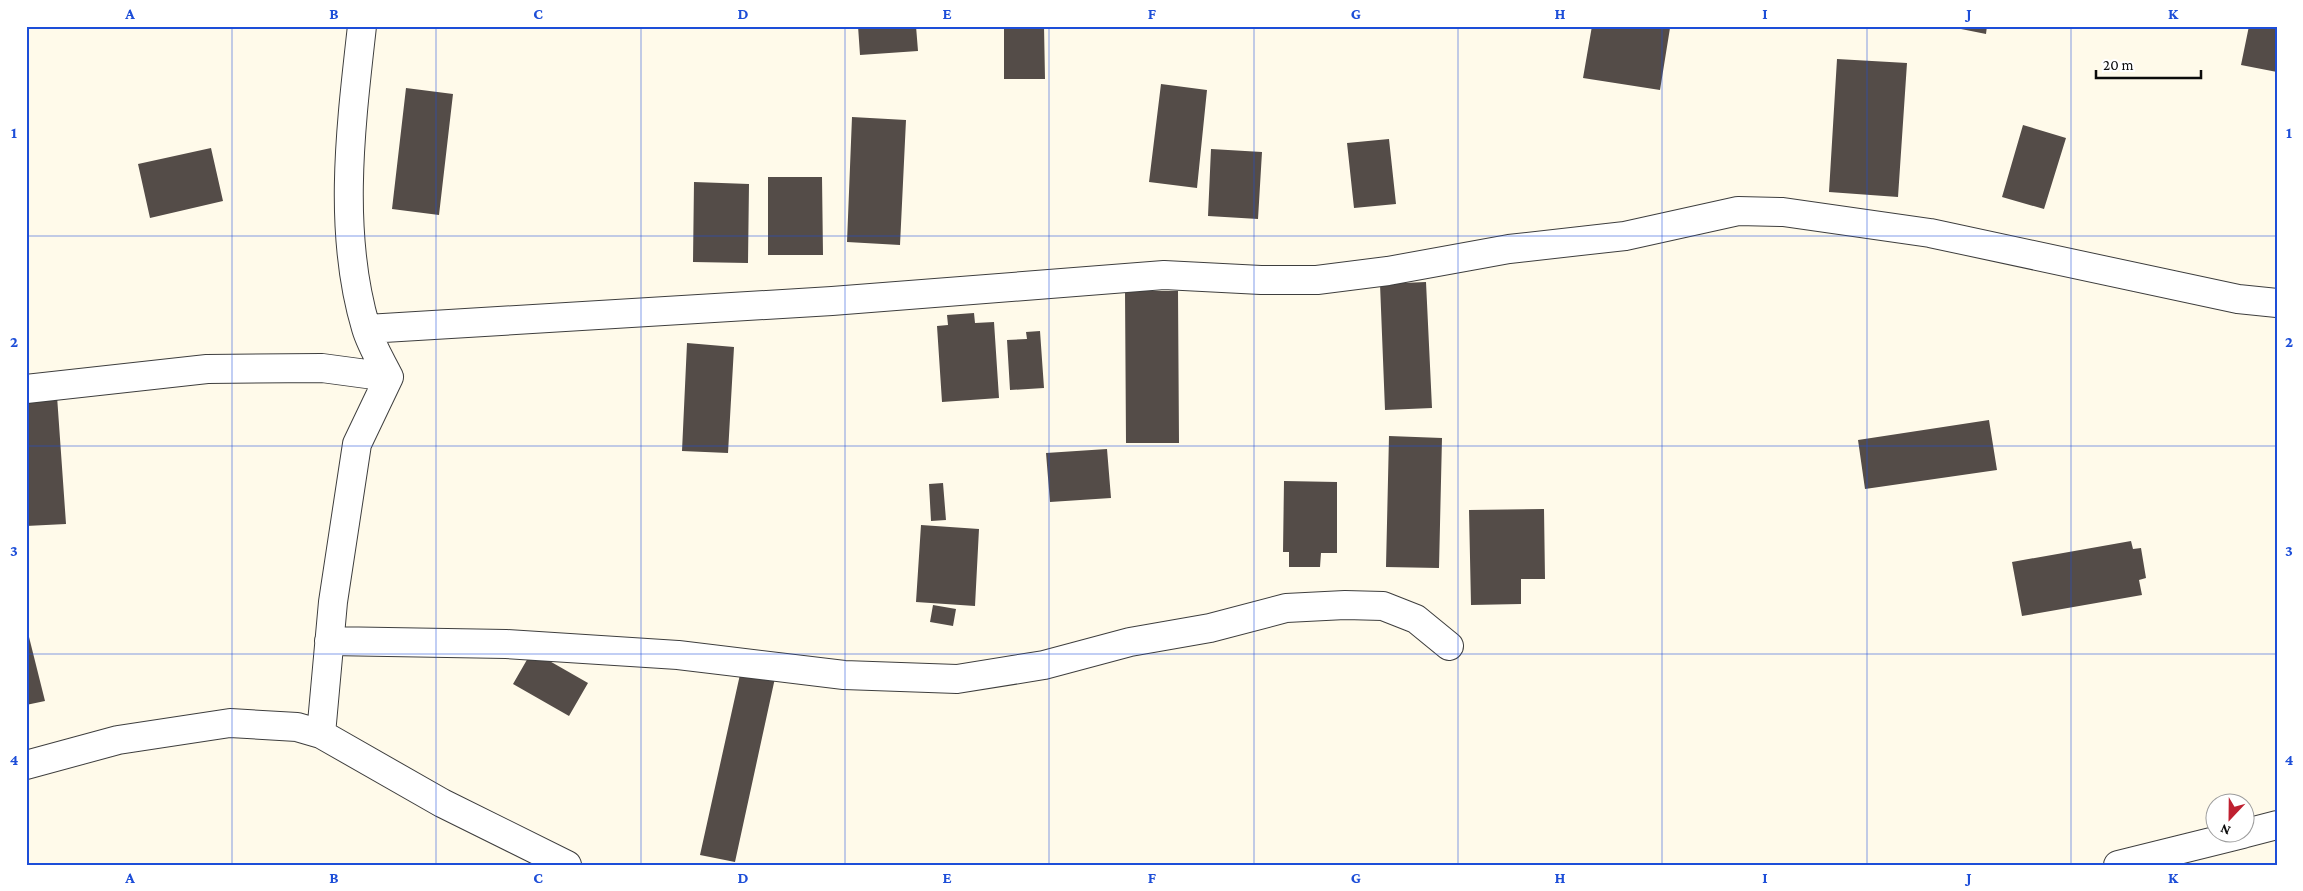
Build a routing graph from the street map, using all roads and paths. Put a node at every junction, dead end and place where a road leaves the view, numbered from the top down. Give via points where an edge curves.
1 (362, 26) edge
2 (2277, 303) edge
3 (367, 329) junction
4 (389, 377) junction
5 (26, 389) edge
6 (329, 641) junction
7 (1449, 646) dead end
8 (321, 734) junction
9 (26, 765) edge
10 (2277, 825) edge
11 (2256, 830) edge
12 (2206, 843) edge
13 (567, 865) edge
14 (2118, 865) edge

1 - 3 street via 353,108 349,203 354,266
2 - 3 street via 2238,300 1930,233 1782,212 1738,211 1625,236 1509,249 1317,280 1164,275 832,301
3 - 4 street
4 - 5 street via 322,368 207,369
4 - 6 street via 356,444
6 - 7 street via 506,644 678,655 844,676 957,679 1044,665 1130,642 1210,628 1286,608 1345,605 1383,606 1416,619
6 - 8 street
8 - 9 street via 297,727 230,723 118,740
8 - 13 street via 442,803
10 - 11 street
12 - 14 street

